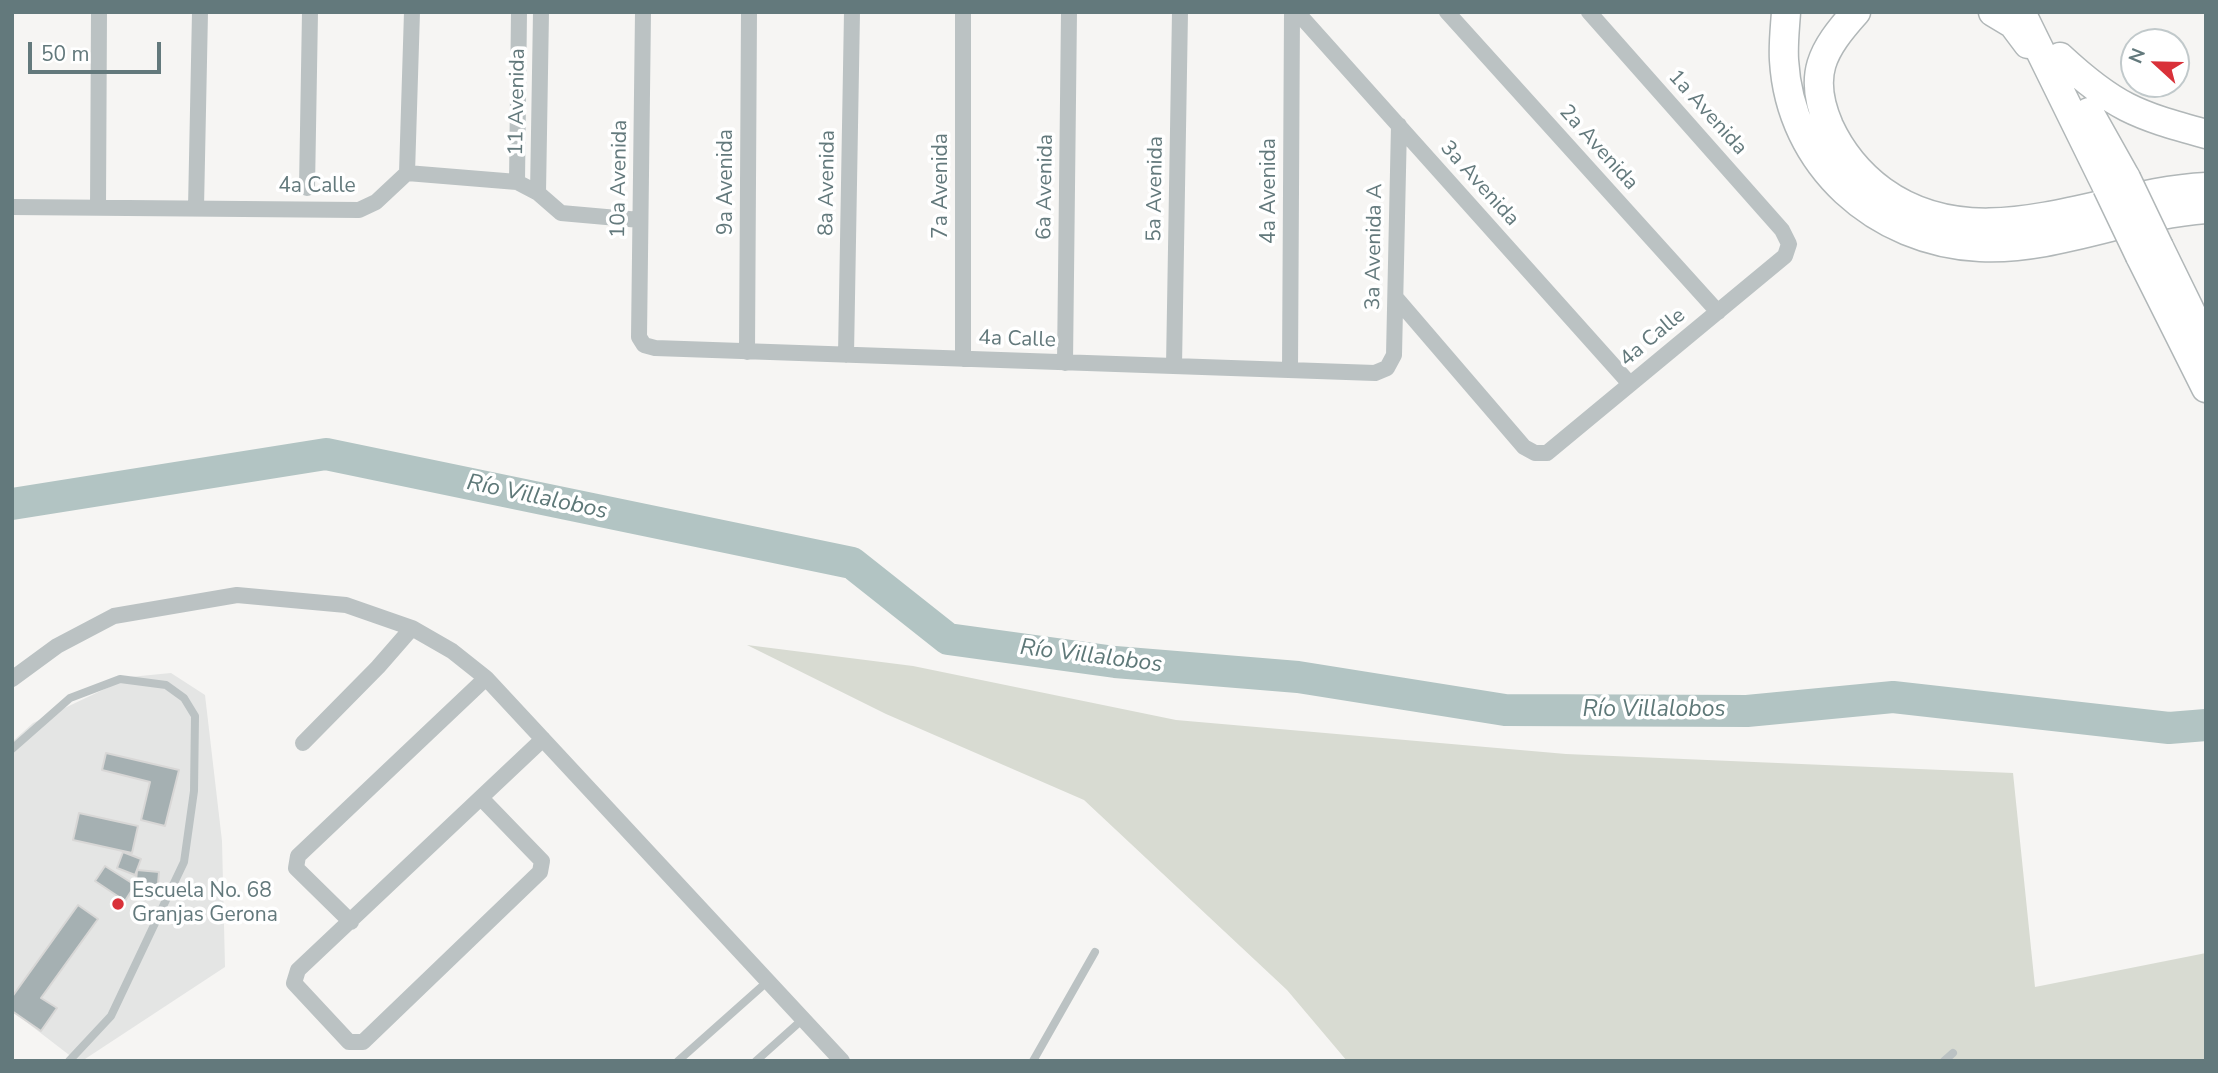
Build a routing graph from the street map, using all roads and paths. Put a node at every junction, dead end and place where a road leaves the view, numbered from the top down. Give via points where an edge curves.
1 (99, 12) edge
2 (200, 12) edge
3 (310, 12) edge
4 (412, 12) edge
5 (519, 12) edge
6 (541, 12) edge
7 (643, 12) edge
8 (750, 12) edge
9 (852, 12) edge
10 (963, 12) edge
11 (1069, 12) edge
12 (1181, 12) edge
13 (1295, 12) edge
14 (1447, 12) edge
15 (1589, 12) edge
16 (1786, 12) edge
17 (1856, 12) edge
18 (1993, 12) edge
19 (2021, 12) edge
20 (2040, 12) edge
21 (2053, 63) junction
22 (1399, 125) junction
23 (2206, 134) edge
24 (407, 173) junction
25 (517, 182) junction
26 (2206, 187) edge
27 (307, 188) dead end
28 (538, 193) junction
29 (12, 207) edge
30 (97, 207) junction
31 (196, 208) junction
32 (2206, 209) edge
33 (640, 220) junction
34 (1789, 244) joint
35 (2149, 251) junction
36 (1396, 298) junction
37 (1718, 312) junction
38 (2206, 343) edge
39 (644, 345) joint
40 (747, 352) junction
41 (846, 355) junction
42 (962, 359) junction
43 (1065, 363) junction
44 (1174, 366) junction
45 (1387, 368) joint
46 (1290, 370) junction
47 (2202, 381) edge
48 (1630, 384) junction
49 (412, 628) junction
50 (486, 678) junction
51 (12, 679) edge
52 (543, 739) junction
53 (303, 743) dead end
54 (12, 749) edge
55 (481, 798) junction
56 (351, 922) junction
57 (1095, 952) dead end
58 (768, 981) junction
59 (803, 1019) junction
60 (1952, 1053) dead end
61 (69, 1061) edge
62 (678, 1061) edge
63 (756, 1061) edge
64 (842, 1061) edge
65 (1032, 1061) edge
66 (1944, 1061) edge

1 - 30 street
2 - 31 street
3 - 27 street
4 - 24 street
5 - 25 street, 11 Avenida
6 - 28 street, 11 Avenida
7 - 33 street, 10a Avenida
8 - 40 street, 9a Avenida
9 - 41 street, 8a Avenida
10 - 42 street, 7a Avenida
11 - 43 street, 6a Avenida
12 - 44 street, 5a Avenida
13 - 22 street, 3a Avenida
13 - 46 street, 4a Avenida
14 - 37 street, 2a Avenida
15 - 34 street, 1a Avenida via 1783,230
16 - 32 highway via 1783,61 1793,111 1818,159 1849,197 1891,226 1981,247 2035,243 2176,211
17 - 26 highway via 1830,40 1819,67 1821,107 1838,145 1866,179 1903,206 1944,219 1982,224 2030,220 2173,189
18 - 21 highway
19 - 21 highway
20 - 21 highway
21 - 23 highway via 2137,114
21 - 35 highway, bridge
22 - 36 street, 3a Avenida A
22 - 48 street, 3a Avenida
24 - 25 street
24 - 31 street, 4a Calle via 376,202 359,210
25 - 28 street
28 - 33 street via 561,213
29 - 30 street, 4a Calle
30 - 31 street, 4a Calle
33 - 39 street, 10a Avenida via 639,337
34 - 37 street, 4a Calle via 1785,257
35 - 38 highway
35 - 47 highway
36 - 45 street, 3a Avenida A via 1394,355
36 - 48 street, 4a Calle via 1524,447 1535,453 1547,453
37 - 48 street, 4a Calle
39 - 40 street, 4a Calle
40 - 41 street, 4a Calle
41 - 42 street, 4a Calle
42 - 43 street, 4a Calle
43 - 44 street, 4a Calle
44 - 46 street, 4a Calle
45 - 46 street, 4a Calle via 1375,373
49 - 50 street
49 - 51 street via 346,605 237,595 114,615 57,646
49 - 53 street
50 - 52 street
50 - 56 street via 298,856 296,868
52 - 55 street
52 - 58 street
54 - 61 lane via 70,698 120,679 166,685 184,698 195,716 194,791 184,862 111,1016
55 - 56 street
55 - 56 street via 542,861 540,872 356,1044 294,983 298,970
57 - 65 lane
58 - 59 street
58 - 62 lane
59 - 63 lane
59 - 64 street
60 - 66 lane

